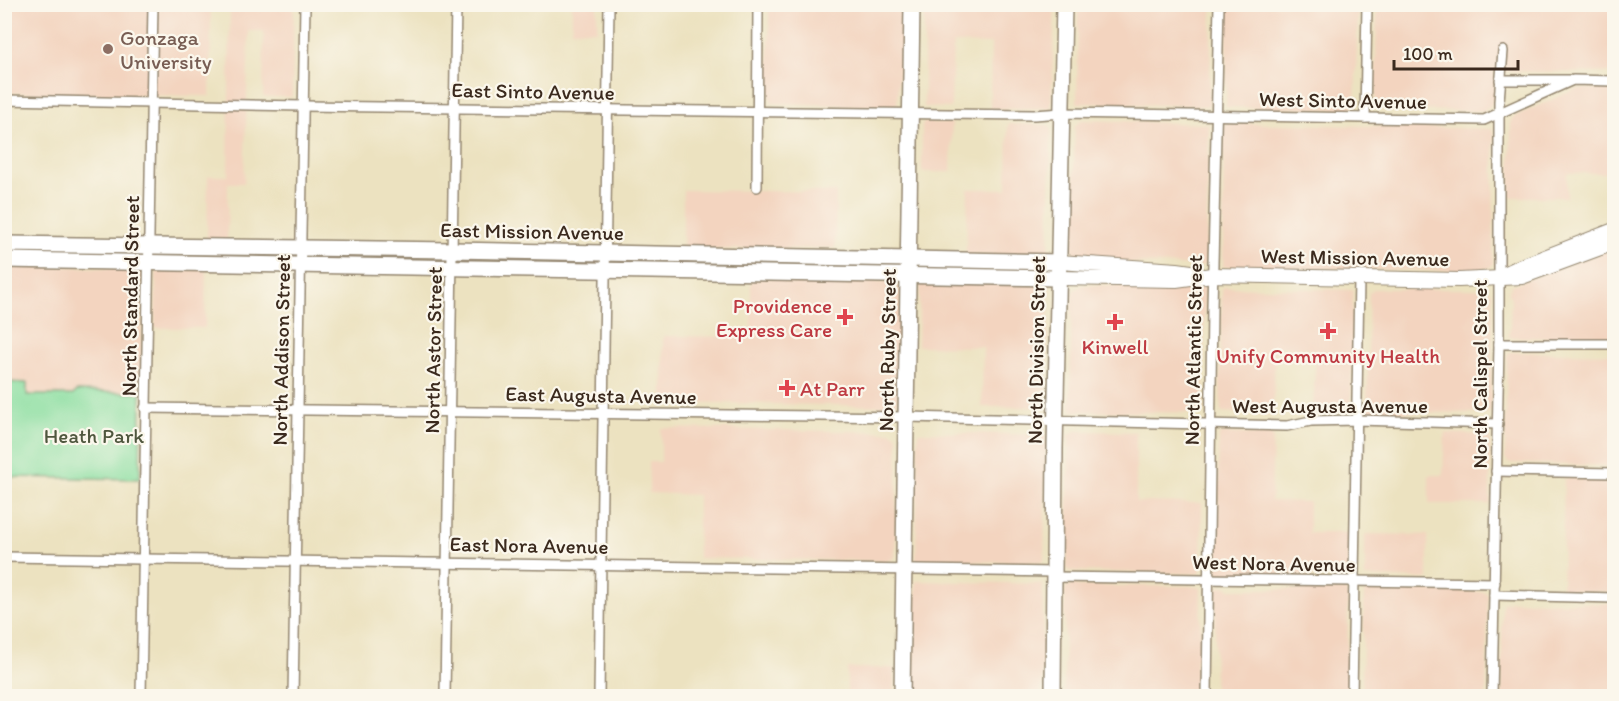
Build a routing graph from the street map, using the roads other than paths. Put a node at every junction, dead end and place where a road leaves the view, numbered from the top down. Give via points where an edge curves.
1 (153, 4) edge
2 (305, 4) edge
3 (456, 4) edge
4 (609, 4) edge
5 (758, 4) edge
6 (912, 4) edge
7 (1064, 4) edge
8 (1218, 4) edge
9 (1367, 4) edge
10 (1503, 51) dead end
11 (1500, 80) junction
12 (1573, 80) junction
13 (1614, 81) edge
14 (4, 100) edge
15 (152, 103) junction
16 (303, 106) junction
17 (454, 108) junction
18 (607, 110) junction
19 (757, 111) junction
20 (910, 113) junction
21 (1062, 113) junction
22 (1499, 115) junction
23 (1216, 116) junction
24 (1365, 118) junction
25 (757, 187) dead end
26 (1614, 230) edge
27 (1614, 243) edge
28 (4, 244) edge
29 (149, 246) junction
30 (300, 249) junction
31 (453, 250) junction
32 (910, 258) junction
33 (4, 260) edge
34 (605, 262) junction
35 (1059, 262) junction
36 (148, 264) junction
37 (300, 265) junction
38 (452, 268) junction
39 (909, 274) junction
40 (1212, 275) junction
41 (1059, 278) junction
42 (1497, 278) junction
43 (1359, 279) junction
44 (1499, 344) junction
45 (1614, 344) edge
46 (145, 408) junction
47 (298, 410) junction
48 (450, 411) junction
49 (603, 413) junction
50 (907, 417) junction
51 (1357, 420) junction
52 (1056, 421) junction
53 (1210, 423) junction
54 (1498, 424) junction
55 (1497, 471) junction
56 (1614, 473) edge
57 (4, 557) edge
58 (144, 559) junction
59 (296, 561) junction
60 (447, 562) junction
61 (601, 564) junction
62 (904, 570) junction
63 (1054, 574) junction
64 (1207, 580) junction
65 (1353, 582) junction
66 (1495, 583) junction
67 (1494, 595) junction
68 (1614, 598) edge
69 (141, 696) edge
70 (293, 696) edge
71 (445, 696) edge
72 (599, 696) edge
73 (902, 696) edge
74 (1053, 696) edge
75 (1207, 696) edge
76 (1352, 696) edge
77 (1492, 696) edge

1 - 15 street, North Standard Street
2 - 16 street, North Addison Street
3 - 17 street, North Astor Street
4 - 18 street
5 - 19 street
6 - 20 main road, North Ruby Street
7 - 21 main road, North Division Street
8 - 23 street, North Atlantic Street
9 - 24 street
10 - 11 street, North Calispel Street
11 - 12 street
11 - 22 street, North Calispel Street
12 - 13 street, West Sinto Avenue
12 - 22 street, West Sinto Avenue
14 - 15 street, East Sinto Avenue
15 - 16 street, East Sinto Avenue
15 - 29 street, North Standard Street
16 - 17 street, East Sinto Avenue
16 - 30 street, North Addison Street
17 - 18 street, East Sinto Avenue
17 - 31 street, North Astor Street
18 - 19 street, East Sinto Avenue
18 - 34 street
19 - 20 street, East Sinto Avenue
19 - 25 street
20 - 21 street, East Sinto Avenue
20 - 32 main road, North Ruby Street
21 - 23 street, West Sinto Avenue
21 - 35 main road, North Division Street
22 - 24 street, West Sinto Avenue via 1484,120
22 - 42 street, North Calispel Street
23 - 24 street, West Sinto Avenue
23 - 40 street, North Atlantic Street
26 - 42 main road, West Mission Avenue
27 - 42 main road, West Mission Avenue via 1533,274
28 - 29 main road, East Mission Avenue
29 - 30 main road, East Mission Avenue
29 - 36 street, North Standard Street
30 - 31 main road, East Mission Avenue
30 - 37 street, North Addison Street
31 - 34 main road, East Mission Avenue
31 - 38 street, North Astor Street
32 - 34 main road, East Mission Avenue
32 - 35 main road, East Mission Avenue
32 - 39 main road, North Ruby Street
33 - 36 main road, East Mission Avenue
34 - 38 main road, East Mission Avenue
34 - 39 main road, East Mission Avenue
34 - 49 street
35 - 40 main road, West Mission Avenue
35 - 41 main road, North Division Street
36 - 37 main road, East Mission Avenue
36 - 46 street, North Standard Street
37 - 38 main road, East Mission Avenue
37 - 47 street, North Addison Street
38 - 48 street, North Astor Street
39 - 41 main road, East Mission Avenue
39 - 50 main road, North Ruby Street
40 - 41 main road, West Mission Avenue via 1176,280
40 - 43 main road, West Mission Avenue
40 - 53 street, North Atlantic Street
41 - 52 main road, North Division Street
42 - 43 main road, West Mission Avenue
42 - 44 street, North Calispel Street
43 - 51 street
44 - 45 street
44 - 54 street, North Calispel Street
46 - 47 street, East Augusta Avenue
46 - 58 street, North Standard Street
47 - 48 street, East Augusta Avenue
47 - 59 street, North Addison Street
48 - 49 street, East Augusta Avenue
48 - 60 street, North Astor Street
49 - 50 street, East Augusta Avenue
49 - 61 street
50 - 52 street, East Augusta Avenue
50 - 62 main road, North Ruby Street
51 - 53 street, West Augusta Avenue via 1287,426
51 - 54 street, West Augusta Avenue
51 - 65 street
52 - 53 street, West Augusta Avenue
52 - 63 main road, North Division Street
53 - 64 street, North Atlantic Street
54 - 55 street, North Calispel Street
55 - 56 street
55 - 66 street, North Calispel Street
57 - 58 street, East Nora Avenue
58 - 59 street, East Nora Avenue
58 - 69 street, North Standard Street
59 - 60 street, East Nora Avenue
59 - 70 street, North Addison Street
60 - 61 street, East Nora Avenue
60 - 71 street, North Astor Street
61 - 62 street, East Nora Avenue
61 - 72 street
62 - 63 street, East Nora Avenue
62 - 73 main road, North Ruby Street
63 - 64 street, West Nora Avenue
63 - 74 main road, North Division Street
64 - 65 street, West Nora Avenue
64 - 75 street, North Atlantic Street
65 - 66 street, West Nora Avenue
65 - 76 street
66 - 67 street, North Calispel Street
67 - 68 street
67 - 77 street, North Calispel Street

